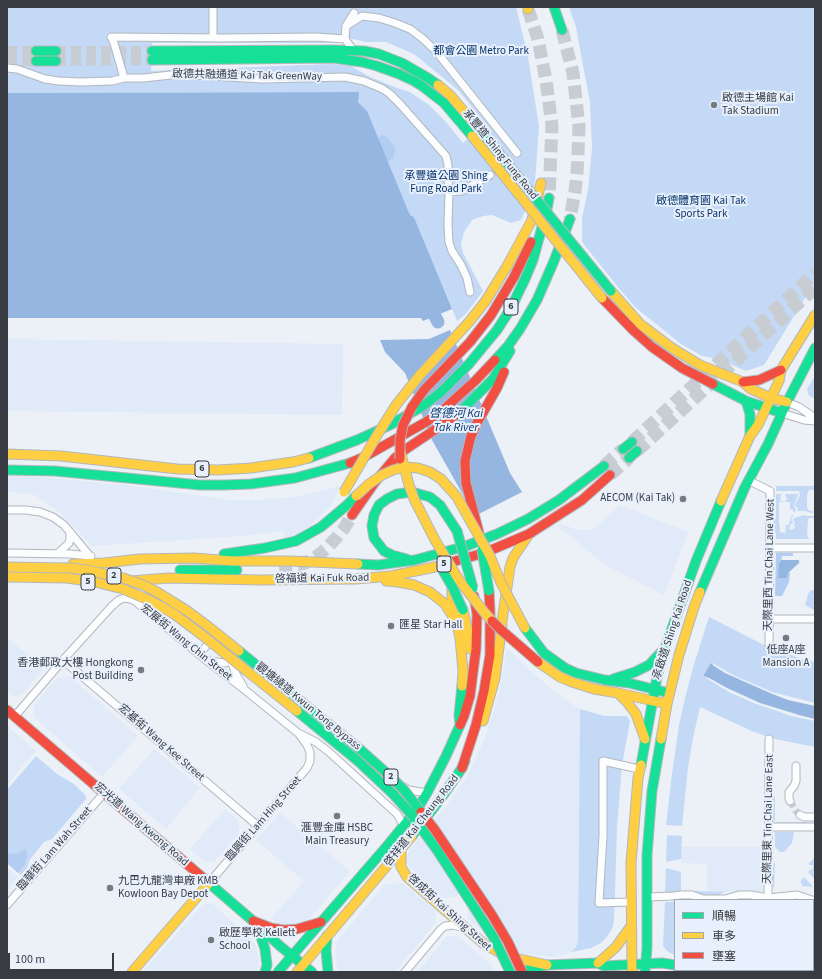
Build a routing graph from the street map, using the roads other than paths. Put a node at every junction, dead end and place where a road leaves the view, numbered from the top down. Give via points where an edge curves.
1 (213, 7) edge
2 (554, 7) edge
3 (354, 13) dead end
4 (346, 26) junction
5 (562, 30) tunnel mouth
6 (213, 38) junction
7 (345, 39) junction
8 (353, 50) junction
9 (36, 51) tunnel mouth
10 (36, 61) tunnel mouth
11 (7, 68) edge
12 (124, 78) junction
13 (475, 132) junction
14 (517, 153) dead end
15 (490, 176) tunnel mouth
16 (541, 183) dead end
17 (449, 192) junction
18 (570, 219) tunnel mouth
19 (470, 292) dead end
20 (815, 315) edge
21 (520, 330) junction
22 (815, 348) edge
23 (781, 370) junction
24 (742, 382) junction
25 (495, 383) junction
26 (771, 398) junction
27 (746, 401) junction
28 (786, 402) junction
29 (766, 408) junction
30 (782, 414) junction
31 (815, 420) edge
32 (750, 436) junction
33 (632, 442) tunnel mouth
34 (624, 449) tunnel mouth
35 (637, 451) tunnel mouth
36 (7, 454) edge
37 (397, 454) junction
38 (629, 458) tunnel mouth
39 (604, 466) tunnel mouth
40 (7, 470) edge
41 (610, 475) tunnel mouth
42 (748, 480) junction
43 (7, 510) edge
44 (352, 515) tunnel mouth
45 (321, 527) junction
46 (70, 532) junction
47 (528, 534) junction
48 (482, 544) junction
49 (770, 548) junction
50 (815, 548) edge
51 (7, 553) edge
52 (57, 554) junction
53 (89, 555) junction
54 (194, 558) junction
55 (415, 560) junction
56 (104, 563) junction
57 (7, 564) edge
58 (7, 567) edge
59 (279, 568) tunnel mouth
60 (7, 577) edge
61 (356, 579) junction
62 (7, 582) edge
63 (122, 582) junction
64 (144, 608) junction
65 (769, 619) junction
66 (815, 619) edge
67 (502, 621) junction
68 (456, 622) junction
69 (769, 645) dead end
70 (665, 648) junction
71 (199, 654) junction
72 (63, 660) junction
73 (208, 661) junction
74 (231, 661) junction
75 (261, 668) junction
76 (473, 676) junction
77 (605, 680) junction
78 (654, 689) junction
79 (245, 690) junction
80 (669, 692) junction
81 (618, 693) junction
82 (652, 701) junction
83 (667, 704) junction
84 (7, 710) edge
85 (15, 716) junction
86 (460, 725) junction
87 (298, 733) junction
88 (645, 739) junction
89 (769, 739) dead end
90 (376, 760) junction
91 (796, 766) dead end
92 (462, 768) junction
93 (639, 769) junction
94 (364, 783) junction
95 (104, 792) junction
96 (427, 793) junction
97 (790, 801) dead end
98 (800, 815) dead end
99 (815, 817) edge
100 (258, 826) junction
101 (404, 826) junction
102 (769, 827) junction
103 (815, 827) edge
104 (402, 849) junction
105 (209, 883) junction
106 (648, 897) junction
107 (768, 899) edge
108 (810, 899) edge
109 (631, 902) junction
110 (7, 905) edge
111 (254, 921) junction
112 (321, 922) junction
113 (631, 926) junction
114 (464, 928) junction
115 (327, 936) junction
116 (484, 944) junction
117 (292, 956) junction
118 (598, 963) junction
119 (547, 965) junction
120 (674, 965) edge
121 (645, 968) edge
122 (300, 969) edge
123 (633, 969) edge
124 (683, 971) edge
125 (132, 972) edge
126 (265, 972) edge
127 (278, 972) edge
128 (312, 972) edge
129 (328, 972) edge
130 (405, 972) edge
131 (510, 972) edge
132 (520, 972) edge
133 (740, 972) edge

1 - 6 street
2 - 5 main road
3 - 4 street
4 - 7 street
4 - 14 street via 362,16 379,18 410,29 436,50
6 - 7 street
6 - 12 street via 111,37
7 - 8 street
8 - 13 main road, 承豐道 Shing Fung Road via 379,54 428,78 450,95
8 - 13 main road, 承豐道 Shing Fung Road via 152,55 334,58 362,62 414,81 444,103
9 - 10 main road via 56,56
11 - 12 street, 啟德共融通道 Kai Tak GreenWay via 59,81 112,81
12 - 17 street, 啟德共融通道 Kai Tak GreenWay via 179,74 262,79 345,77 364,81 390,94 446,156
13 - 24 main road, 承豐道 Shing Fung Road, bridge via 640,324 700,365
13 - 27 main road, 承豐道 Shing Fung Road, bridge via 602,298 634,331 682,368
15 - 17 street via 462,191
16 - 45 main road, bridge via 532,220 485,302 396,405
17 - 19 street, 啟德共融通道 Kai Tak GreenWay via 449,242 467,278
18 - 21 main road, 6 via 547,279
20 - 23 main road, 承啟道 Shing Kai Road
21 - 25 main road via 513,351
21 - 40 main road, 6 via 488,368 444,409 396,440 345,465 295,478 224,485 56,471
22 - 28 main road, 承啟道 Shing Kai Road
23 - 24 main road via 759,380
23 - 26 main road, 承啟道 Shing Kai Road
24 - 26 main road, 承豐道 Shing Fung Road
25 - 37 main road via 445,423
25 - 48 main road, bridge via 471,436 465,472
26 - 28 main road, 承豐道 Shing Fung Road
26 - 29 main road, 承啟道 Shing Kai Road
27 - 29 main road, 承豐道 Shing Fung Road
27 - 32 main road via 750,414
28 - 30 main road, 承啟道 Shing Kai Road
28 - 31 street via 799,407
29 - 30 main road, 承豐道 Shing Fung Road
29 - 32 main road, 承啟道 Shing Kai Road
30 - 31 street
30 - 42 main road, 承啟道 Shing Kai Road
32 - 70 main road, 承啟道 Shing Kai Road via 696,561
33 - 34 main road
35 - 38 main road
36 - 37 main road, 6, bridge via 61,456 176,469 251,468 311,457 390,425 423,406 441,392 497,330 525,279 535,253 549,198 526,254 491,315 470,342 418,398 408,414 403,424
37 - 44 main road
37 - 76 main road, bridge via 407,504 453,588 462,610 469,637
37 - 81 main road, bridge via 417,505 435,540 459,580 484,612 538,662 560,677 594,689
39 - 55 main road, 啓福道 Kai Fuk Road / 5 via 559,500 497,534 466,546
41 - 47 main road, 啓福道 Kai Fuk Road / 5 via 582,500
42 - 49 street, 天際里西 Tin Chai Lane West via 770,491
42 - 80 main road, 承啟道 Shing Kai Road via 694,606
43 - 46 street via 40,512 53,517
45 - 48 main road, bridge via 382,475 405,467 418,468 441,479 457,498
45 - 54 main road, 5 via 296,541 280,545
46 - 52 street via 69,543
46 - 53 street
47 - 61 main road, 啓福道 Kai Fuk Road / 5 via 484,553 435,567 391,576
47 - 67 main road via 513,558
48 - 77 main road, bridge via 525,628 544,653 576,673
48 - 92 main road, bridge via 489,591 490,655 476,725
49 - 50 street
49 - 65 street, 天際里西 Tin Chai Lane West
51 - 52 street
52 - 53 street
53 - 56 street
54 - 55 main road, 啓福道 Kai Fuk Road / 5 via 378,565
54 - 56 main road, 啓福道 Kai Fuk Road / 5
55 - 76 main road, bridge via 388,553 380,548 373,532 372,520 376,510 383,502 407,492 424,495 436,501 458,531 477,614
56 - 57 main road, 啓福道 Kai Fuk Road / 5
58 - 132 main road, 觀塘繞道 Kwun Tong Bypass / 2, bridge via 68,568 123,578 163,595 209,627 362,751 405,791 435,830 492,915 508,942
59 - 63 main road via 168,571
60 - 131 main road, 觀塘繞道 Kwun Tong Bypass / 2, bridge via 95,582 123,589 151,601 183,620 358,761 393,794 441,856 494,938
61 - 63 main road, 啓福道 Kai Fuk Road / 5 via 168,578
61 - 68 main road via 419,586 440,599
62 - 63 main road, 啓福道 Kai Fuk Road / 5
64 - 71 street, 宏展街 Wang Chin Street
64 - 71 street via 166,607 177,612 208,636 210,642
64 - 72 street, 宏展街 Wang Chin Street via 130,599 119,600
65 - 66 street
65 - 69 street, 天際里西 Tin Chai Lane West
67 - 68 main road, 啓祥道 Kai Cheung Road via 500,595 495,582 487,575 474,570 458,576 452,587
67 - 92 main road, 啓祥道 Kai Cheung Road via 491,694 480,728
68 - 86 main road, 啓祥道 Kai Cheung Road via 462,671
70 - 77 main road via 642,669
70 - 78 main road, 承啟道 Shing Kai Road
71 - 73 street, 宏展街 Wang Chin Street
72 - 85 street, 宏展街 Wang Chin Street
72 - 100 street, 宏基街 Wang Kee Street
73 - 74 street
73 - 79 street, 宏展街 Wang Chin Street
74 - 75 street via 241,650
74 - 79 street
75 - 79 street via 245,679
75 - 90 street
76 - 86 main road via 470,696
77 - 78 main road
78 - 80 main road
78 - 82 main road, 承啟道 Shing Kai Road
79 - 87 street, 宏展街 Wang Chin Street
80 - 83 main road, 承啟道 Shing Kai Road
81 - 82 main road
81 - 88 main road via 636,714
82 - 83 main road
82 - 88 main road, 承啟道 Shing Kai Road
83 - 106 main road, 承啟道 Shing Kai Road via 652,791 647,855
84 - 85 main road, 宏光道 Wang Kwong Road
85 - 95 main road, 宏光道 Wang Kwong Road
86 - 96 main road, 啓祥道 Kai Cheung Road
87 - 94 street via 320,745
87 - 100 street, 臨興街 Lam Hing Street via 309,748 309,764
88 - 93 main road, 承啟道 Shing Kai Road
89 - 102 street, 天際里東 Tin Chai Lane East
90 - 94 street via 376,782 372,785
90 - 96 street via 402,786
91 - 97 street via 796,781 789,792
92 - 104 main road, 啓祥道 Kai Cheung Road
93 - 109 main road, 承啟道 Shing Kai Road via 631,863
93 - 109 street via 604,761 599,903
94 - 101 street via 397,814
95 - 105 main road, 宏光道 Wang Kwong Road
95 - 110 street, 臨華街 Lam Wah Street
96 - 101 main road, 啓祥道 Kai Cheung Road
98 - 99 street
100 - 105 street, 臨興街 Lam Hing Street
101 - 112 main road, 啓祥道 Kai Cheung Road
102 - 103 street
102 - 107 street, 天際里東 Tin Chai Lane East
104 - 114 main road, 啓成街 Kai Shing Street via 401,866 407,877
104 - 115 main road, 啓祥道 Kai Cheung Road
105 - 111 main road, 宏光道 Wang Kwong Road
105 - 125 main road, 臨興街 Lam Hing Street
106 - 107 street via 692,895 703,899 725,899 751,895
106 - 121 main road, 承啟道 Shing Kai Road
107 - 108 street via 797,895
109 - 113 main road, 承啟道 Shing Kai Road
111 - 112 main road via 284,930 297,930
111 - 117 main road, 宏光道 Wang Kwong Road
111 - 126 main road via 265,949
112 - 117 main road, 啓祥道 Kai Cheung Road
113 - 118 main road via 616,948
113 - 123 main road, 承啟道 Shing Kai Road
114 - 116 main road, 啓成街 Kai Shing Street
114 - 130 street via 445,926
115 - 122 main road, 啓祥道 Kai Cheung Road
115 - 129 main road
116 - 119 main road via 506,956
116 - 131 street, 啓成街 Kai Shing Street
117 - 122 main road, 宏光道 Wang Kwong Road
117 - 127 main road, 啓祥道 Kai Cheung Road
118 - 119 main road
118 - 123 main road
119 - 132 main road
120 - 121 main road via 662,964
121 - 123 main road
122 - 128 main road, 宏光道 Wang Kwong Road
124 - 133 main road

